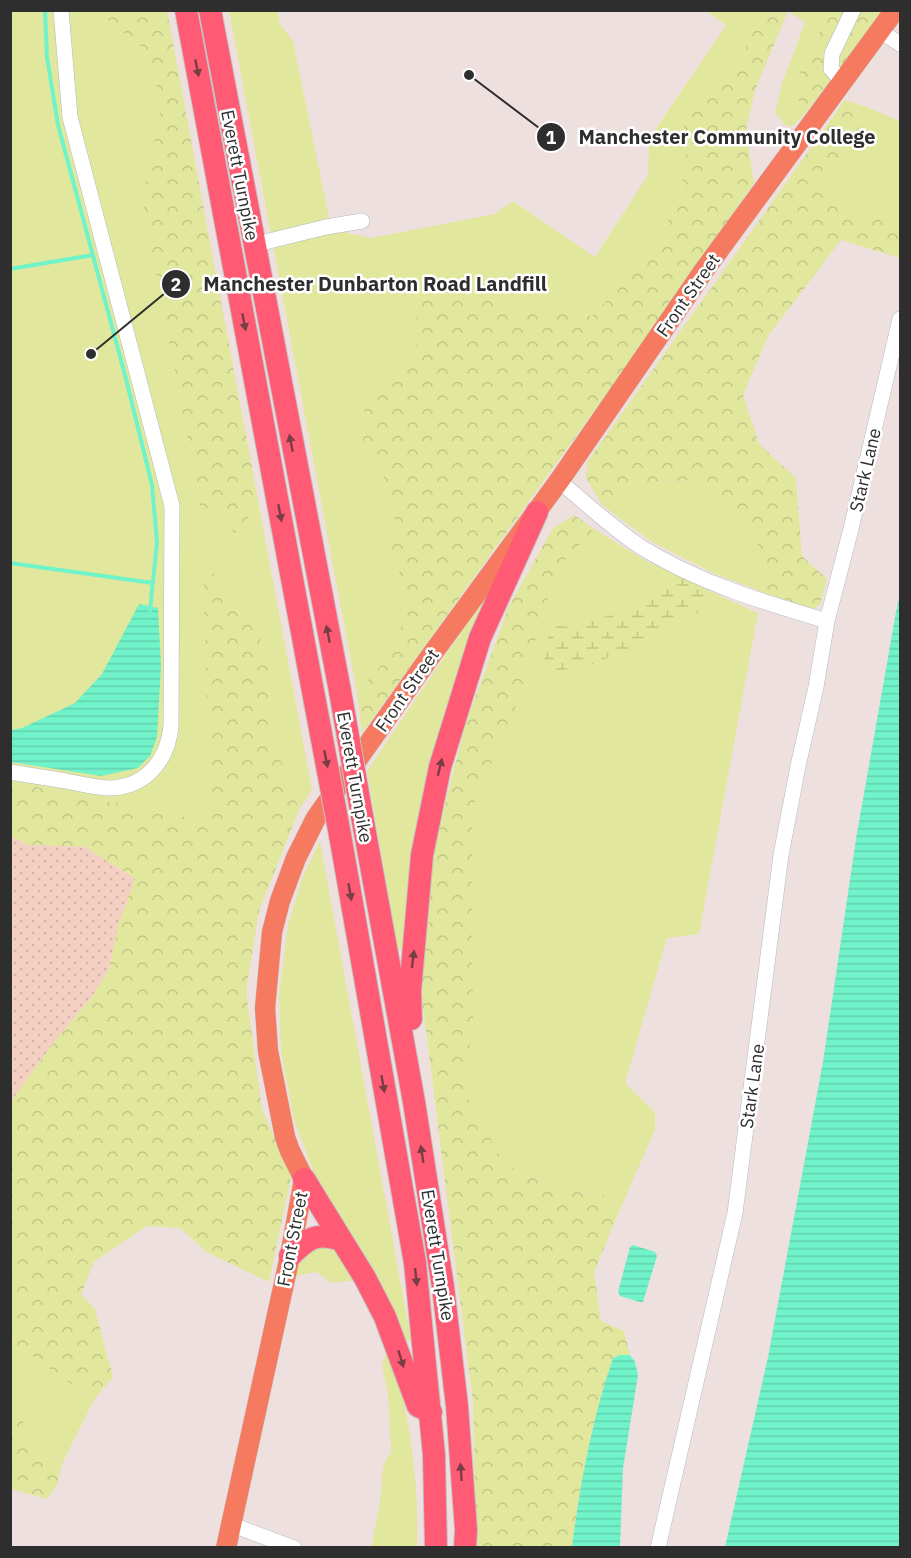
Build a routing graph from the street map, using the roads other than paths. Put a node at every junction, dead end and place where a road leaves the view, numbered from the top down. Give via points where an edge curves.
1 (61, 10) edge
2 (186, 10) edge
3 (210, 10) edge
4 (853, 10) edge
5 (895, 10) edge
6 (880, 31) junction
7 (900, 44) edge
8 (842, 81) junction
9 (362, 221) dead end
10 (253, 245) junction
11 (900, 319) edge
12 (559, 481) junction
13 (537, 512) junction
14 (827, 621) junction
15 (10, 772) edge
16 (414, 1102) junction
17 (304, 1179) junction
18 (341, 1240) junction
19 (290, 1256) junction
20 (431, 1412) junction
21 (230, 1524) junction
22 (436, 1537) edge
23 (465, 1539) edge
24 (226, 1548) edge
25 (294, 1548) edge
26 (658, 1548) edge

1 - 15 street via 70,117 172,506 171,726 160,762 144,777 125,786 103,788
2 -> 20 highway, Everett Turnpike, bridge via 340,835 415,1263
3 - 10 highway, Everett Turnpike
4 - 8 street via 832,54 831,69
5 - 6 main road, Front Street
6 - 7 street
6 - 8 main road, Front Street
8 - 12 main road, Front Street via 705,269
9 - 10 street
16 -> 10 highway, Everett Turnpike, bridge
11 - 14 street, Stark Lane
12 - 13 main road, Front Street
12 - 14 street via 640,546 666,561 735,593
16 -> 13 highway via 410,991 422,855 430,811 452,723 480,638
13 - 17 main road, Front Street via 316,818 290,872 272,932 266,1032 285,1137
14 - 26 street, Stark Lane via 781,855 735,1213
23 -> 16 highway, Everett Turnpike via 451,1346
17 - 18 highway
17 - 19 main road, Front Street
18 - 19 highway via 326,1235 304,1241
18 -> 20 highway via 385,1317 418,1406
19 - 21 main road, Front Street
20 - 22 highway, Everett Turnpike
21 - 24 main road, Front Street
21 - 25 street

